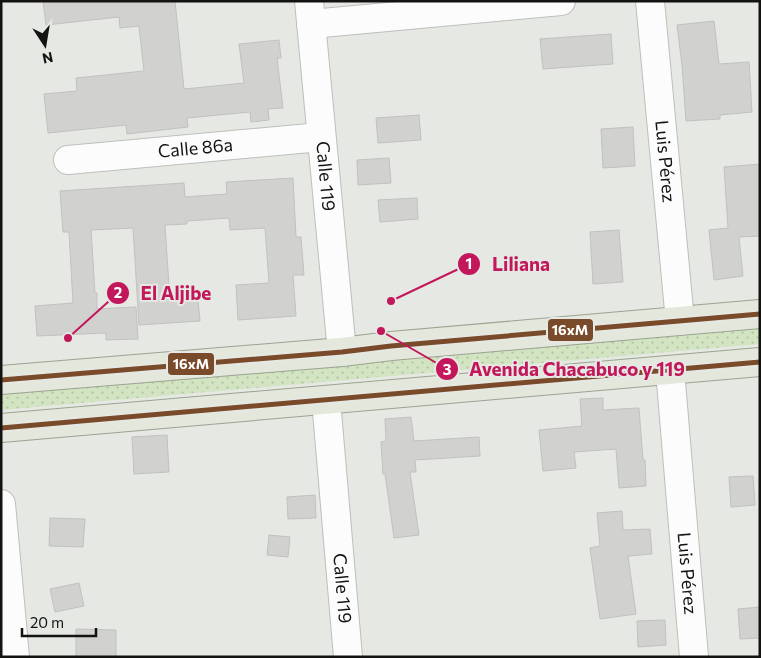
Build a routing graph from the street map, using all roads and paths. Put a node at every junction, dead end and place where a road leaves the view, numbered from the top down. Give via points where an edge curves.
1 (561, 1) edge
2 (650, 1) edge
3 (310, 12) edge
4 (321, 137) junction
5 (68, 160) dead end
6 (760, 314) edge
7 (680, 321) junction
8 (342, 352) junction
9 (760, 362) edge
10 (670, 370) junction
11 (1, 380) edge
12 (326, 400) junction
13 (1, 428) edge
14 (1, 504) edge
15 (15, 657) edge
16 (348, 657) edge
17 (694, 657) edge

1 - 3 street
2 - 7 street, Luis Pérez
3 - 4 street, Calle 119
4 - 5 street, Calle 86a
4 - 8 street, Calle 119
6 - 7 main road
7 - 8 main road
8 - 11 main road
9 - 10 main road
10 - 12 main road
10 - 17 street, Luis Pérez
12 - 13 main road
12 - 16 street, Calle 119
14 - 15 street

